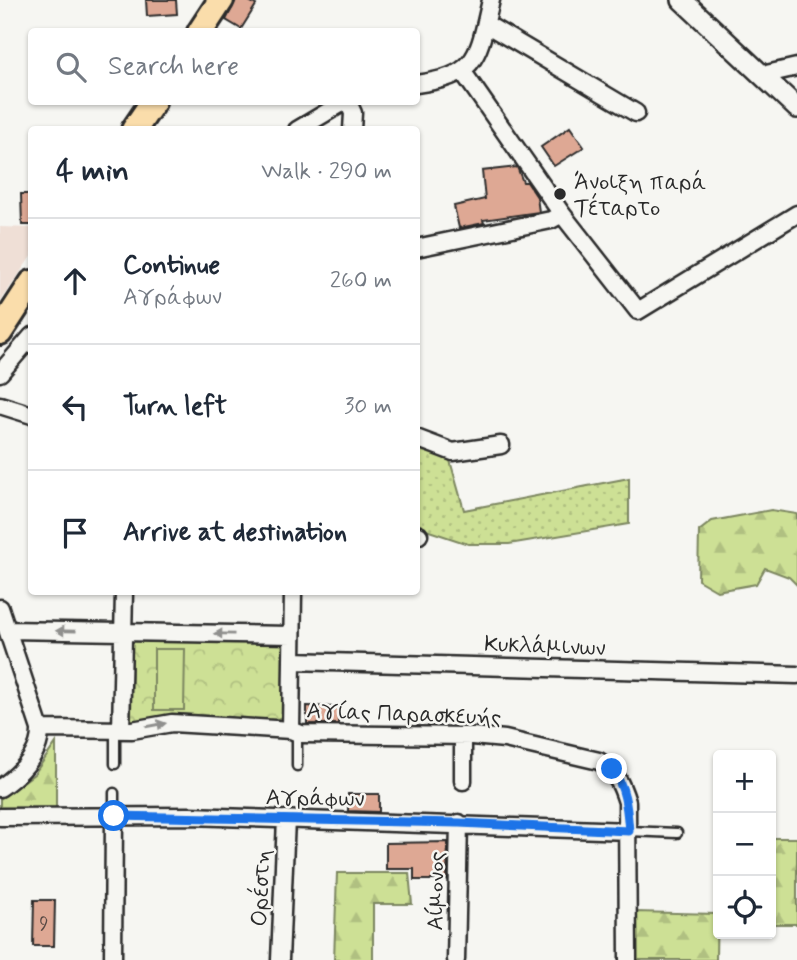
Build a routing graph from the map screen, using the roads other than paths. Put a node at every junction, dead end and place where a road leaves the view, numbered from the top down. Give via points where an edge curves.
1 (221, 0) edge
2 (491, 0) edge
3 (682, 0) edge
4 (486, 24) junction
5 (203, 28) edge
6 (797, 67) edge
7 (463, 72) junction
8 (762, 75) junction
9 (420, 83) edge
10 (151, 105) edge
11 (341, 105) edge
12 (348, 105) edge
13 (797, 108) edge
14 (636, 113) dead end
15 (137, 126) edge
16 (304, 126) edge
17 (352, 126) edge
18 (562, 214) junction
19 (797, 214) edge
20 (420, 247) edge
21 (28, 289) edge
22 (0, 332) edge
23 (28, 341) edge
24 (0, 373) edge
25 (0, 405) edge
26 (28, 414) edge
27 (420, 440) edge
28 (501, 445) dead end
29 (124, 595) edge
30 (293, 595) edge
31 (0, 608) edge
32 (8, 630) junction
33 (123, 632) junction
34 (292, 635) junction
35 (292, 661) junction
36 (797, 675) edge
37 (40, 729) junction
38 (118, 730) junction
39 (294, 731) junction
40 (463, 736) junction
41 (115, 764) dead end
42 (297, 766) dead end
43 (463, 780) dead end
44 (0, 788) edge
45 (114, 793) dead end
46 (114, 816) junction
47 (0, 817) edge
48 (286, 819) junction
49 (459, 823) junction
50 (629, 831) junction
51 (677, 832) dead end
52 (113, 960) edge
53 (280, 960) edge
54 (456, 960) edge
55 (628, 960) edge

1 - 5 main road
2 - 4 street
3 - 8 street
4 - 7 street via 480,46
4 - 14 street
6 - 8 street
7 - 9 street
7 - 18 street
8 - 13 street
10 - 15 main road
11 - 16 street
12 - 17 street
18 - 19 street via 638,311
18 - 20 street
21 - 22 main road
23 - 24 street
25 - 26 street
27 - 28 street via 453,453
29 - 33 street
30 - 34 street
31 - 32 street
33 -> 32 street
32 - 37 street
34 -> 33 street
33 - 38 street
34 - 35 street
35 - 36 street, Κυκλάμινων
35 - 39 street
37 - 38 street, Αγίας Παρασκευής
37 - 44 street via 34,754
38 -> 39 street, Αγίας Παρασκευής via 172,723
38 - 41 lane
39 - 40 street, Αγίας Παρασκευής
39 - 42 lane
40 - 43 street
40 - 50 street, Αγίας Παρασκευής via 505,739 599,761 620,780
45 - 46 lane
46 - 47 street, Αγράφων
46 - 48 street, Αγράφων
46 - 52 street
48 - 49 street, Αγράφων
48 - 53 street, Ορέστη
49 - 50 street, Αγράφων
49 - 54 street, Αίμονος
50 - 51 lane
50 - 55 street, Αγίας Παρασκευής

